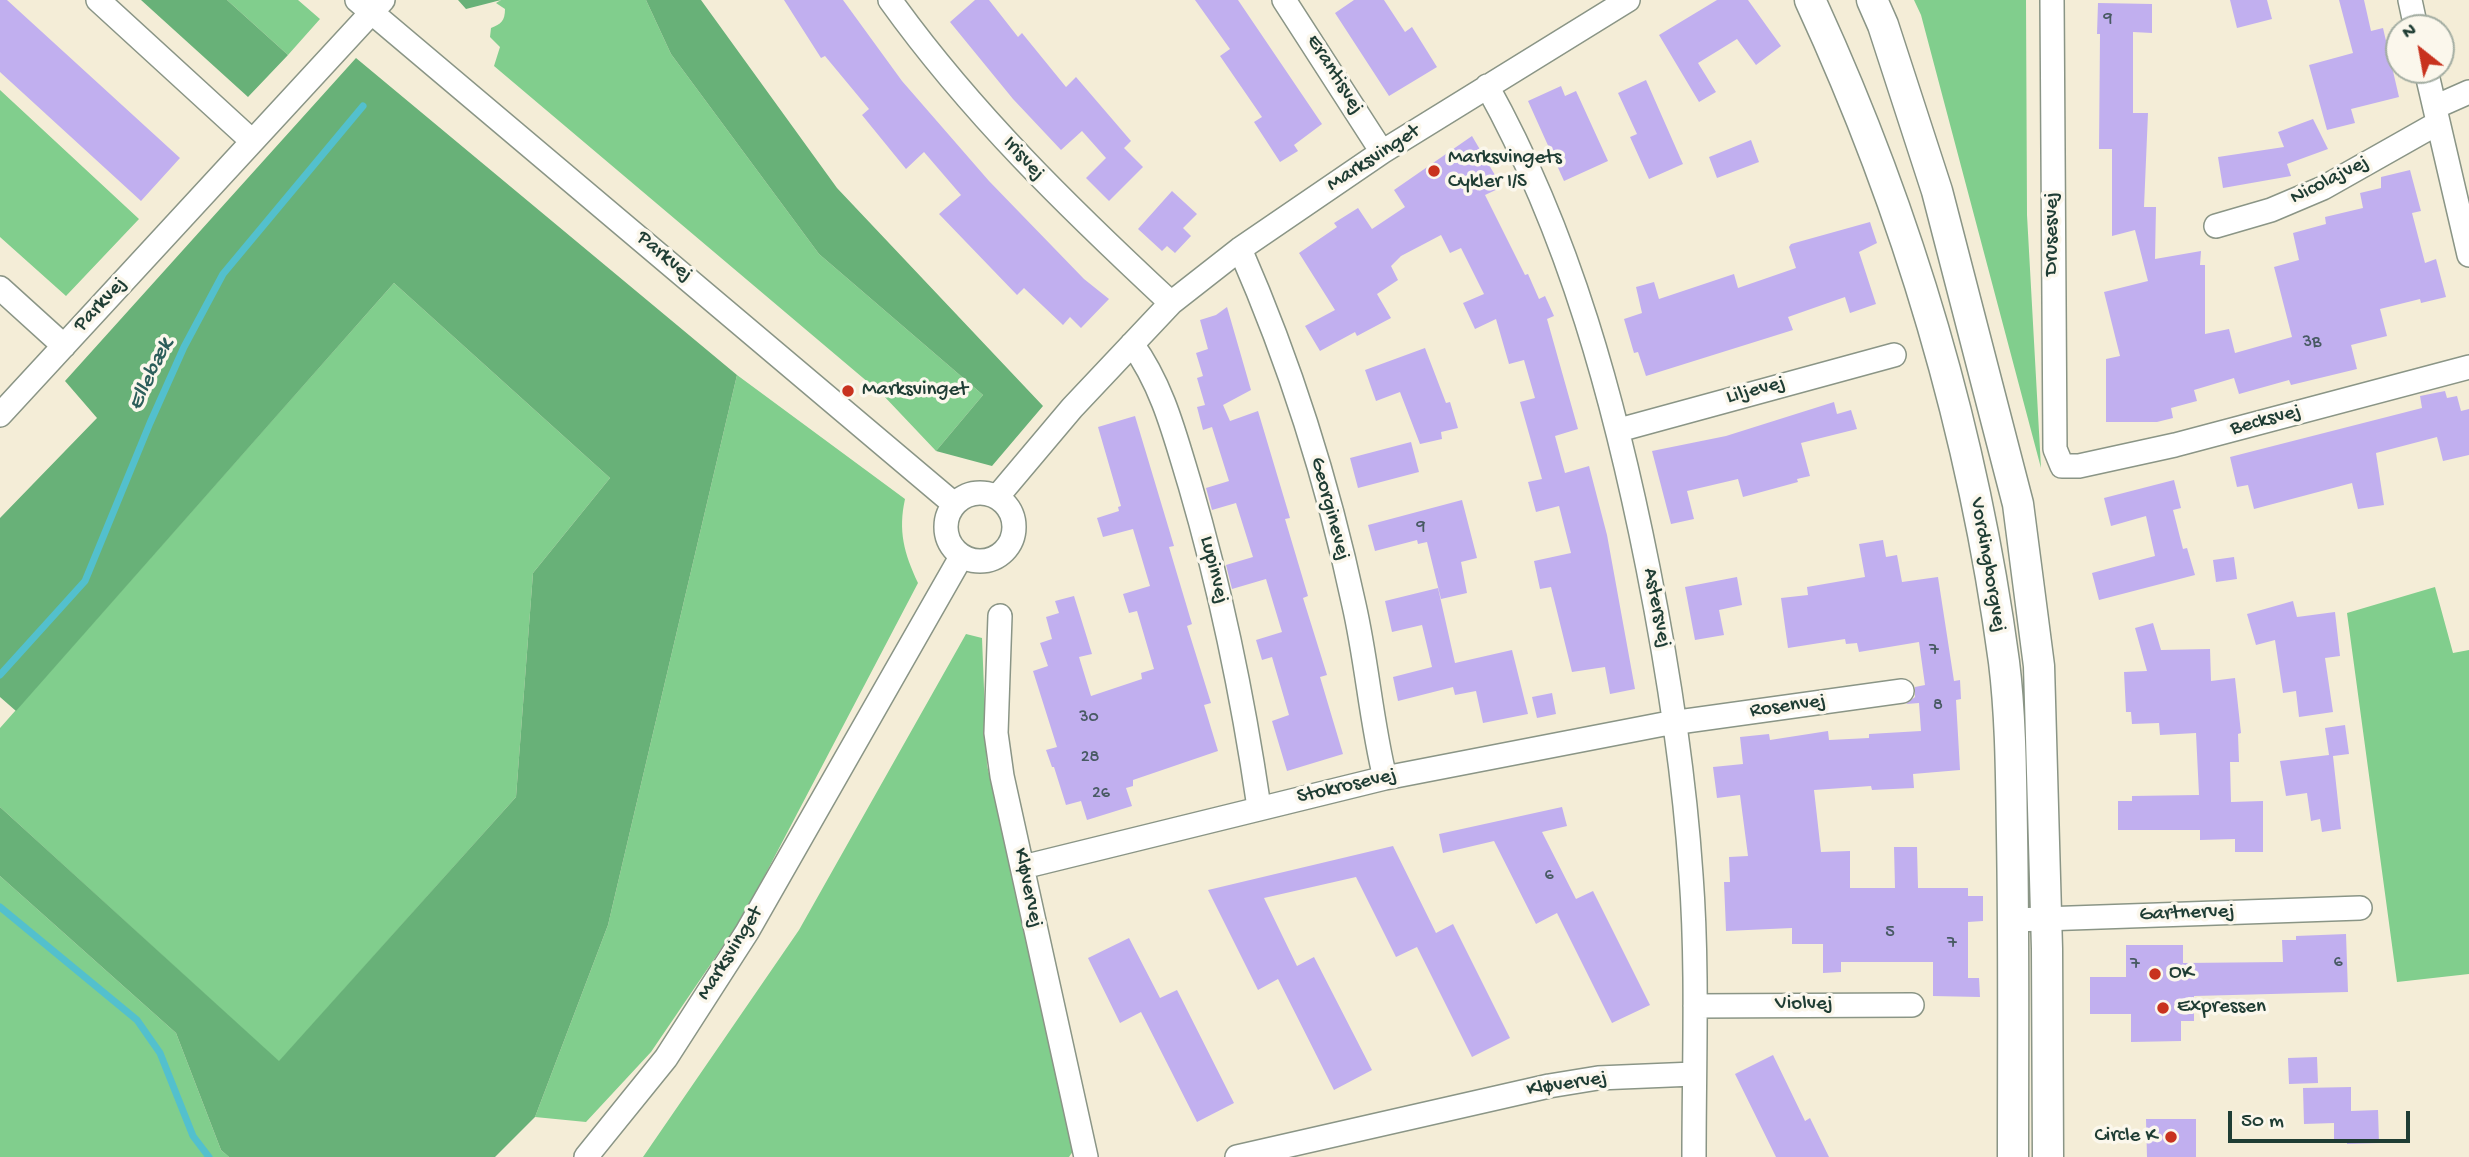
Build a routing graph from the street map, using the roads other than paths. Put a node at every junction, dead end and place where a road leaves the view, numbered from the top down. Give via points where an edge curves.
1 (99, 0) edge
2 (890, 0) edge
3 (1284, 0) edge
4 (1810, 0) edge
5 (1872, 0) edge
6 (2052, 0) edge
7 (1620, 2) edge
8 (370, 4) edge
9 (2429, 84) edge
10 (1487, 86) junction
11 (2469, 92) edge
12 (2436, 115) junction
13 (252, 141) junction
14 (1382, 152) junction
15 (2216, 226) dead end
16 (1240, 249) junction
17 (2469, 255) edge
18 (0, 288) edge
19 (1171, 303) junction
20 (1132, 344) junction
21 (64, 346) junction
22 (1894, 355) dead end
23 (2469, 367) edge
24 (0, 415) edge
25 (1619, 430) junction
26 (2062, 466) joint
27 (997, 497) junction
28 (954, 504) junction
29 (961, 557) junction
30 (1000, 616) dead end
31 (1902, 691) dead end
32 (1675, 723) junction
33 (1385, 778) junction
34 (1259, 807) junction
35 (1023, 867) junction
36 (2360, 908) dead end
37 (2014, 920) junction
38 (2046, 920) junction
39 (1912, 1004) dead end
40 (1695, 1006) junction
41 (1694, 1074) junction
42 (586, 1157) edge
43 (1086, 1157) edge
44 (1237, 1157) edge
45 (1694, 1157) edge
46 (2014, 1157) edge
47 (2048, 1157) edge

1 - 13 street
2 - 19 street, Irisvej via 992,125 1062,200
3 - 14 street, Erantisvej
4 - 37 main road, Vordingborgvej via 1858,107 1921,282 1978,509 2004,663
5 - 38 main road, Vordingborgvej via 1937,191 2018,504 2039,666
6 - 26 street, Drusesvej via 2055,449
7 - 10 street, Marksvinget
8 - 13 street, Parkvej
8 - 28 street, Parkvej
9 - 12 street
10 - 14 street, Marksvinget
10 - 25 street, Astersvej via 1566,259
11 - 12 street, Nicolajvej
12 - 15 street, Nicolajvej via 2323,188
12 - 17 street
13 - 21 street, Parkvej
14 - 16 street, Marksvinget
16 - 19 street, Marksvinget
16 - 33 street, Georginevej via 1275,332 1333,517 1366,662
18 - 21 street, Parkvej
19 - 20 street, Marksvinget
20 - 27 street, Marksvinget
20 - 34 street, Lupinvej via 1156,381 1205,538 1230,636
21 - 24 street, Parkvej
22 - 25 street, Liljevej
23 - 26 street, Becksvej via 2194,440
25 - 32 street, Astersvej via 1670,677
27 - 28 street via 970,494
27 - 29 street via 1011,513 1011,542 990,560
28 - 29 street via 946,532
29 - 42 street, Marksvinget via 747,932 666,1058
30 - 35 street, Kløvervej via 996,733
31 - 32 street, Rosenvej
32 - 33 street, Stokrosevej
32 - 40 street, Astersvej via 1692,878
33 - 34 street, Stokrosevej
34 - 35 street, Stokrosevej
35 - 43 street, Kløvervej
36 - 38 street, Gartnervej
37 - 38 street, Gartnervej
37 - 46 main road, Vordingborgvej
38 - 47 main road, Vordingborgvej
39 - 40 street, Violvej
40 - 41 street, Astersvej
41 - 44 street, Kløvervej via 1598,1078 1549,1086
41 - 45 street, Astersvej

